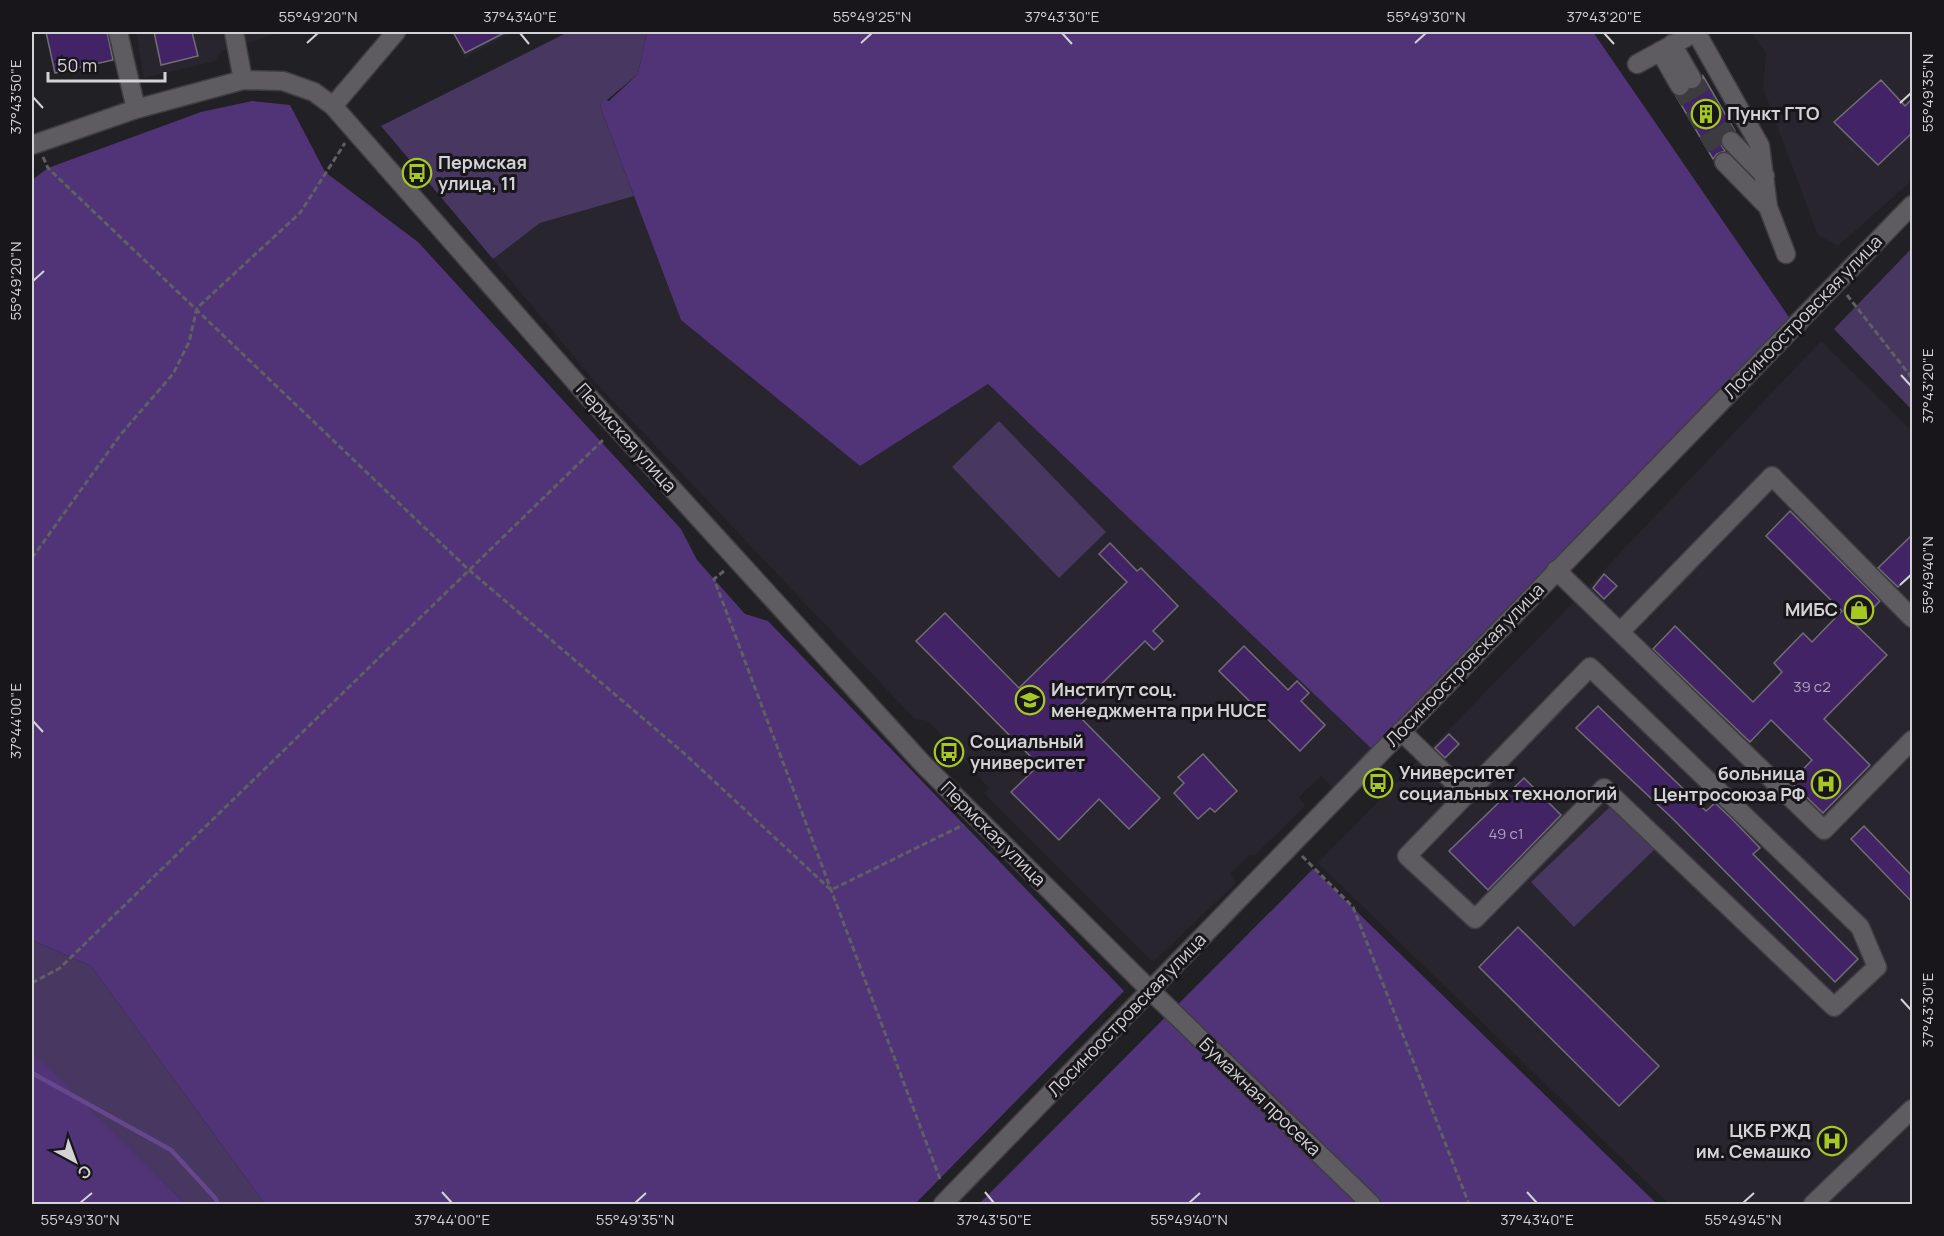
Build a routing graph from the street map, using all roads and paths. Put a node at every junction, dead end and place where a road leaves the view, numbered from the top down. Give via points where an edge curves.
1 (118, 32) edge
2 (234, 32) edge
3 (396, 32) edge
4 (1666, 48) junction
5 (1637, 64) dead end
6 (243, 80) junction
7 (1686, 82) tunnel mouth
8 (333, 106) junction
9 (136, 109) junction
10 (352, 127) junction
11 (1731, 141) tunnel mouth
12 (32, 145) edge
13 (1724, 162) tunnel mouth
14 (48, 168) dead end
15 (1764, 176) junction
16 (1912, 206) edge
17 (1768, 207) junction
18 (1786, 254) dead end
19 (1837, 282) junction
20 (197, 308) junction
21 (1912, 378) edge
22 (617, 429) junction
23 (32, 558) edge
24 (736, 560) junction
25 (469, 570) junction
26 (1556, 570) junction
27 (1912, 618) edge
28 (1620, 632) junction
29 (1401, 731) junction
30 (1912, 740) edge
31 (1466, 794) junction
32 (978, 818) junction
33 (1291, 846) junction
34 (831, 890) junction
35 (32, 984) edge
36 (1150, 990) junction
37 (1912, 1109) edge
38 (940, 1179) dead end
39 (943, 1204) edge
40 (1371, 1204) edge
41 (1469, 1204) edge
42 (1813, 1204) edge

1 - 9 street
2 - 6 street
3 - 8 street
4 - 5 street
4 - 7 street
4 - 15 street via 1696,32 1760,146
6 - 8 street, Пермская улица via 283,81 314,92
6 - 9 street, Пермская улица
8 - 10 street, Пермская улица
9 - 12 street, Пермская улица
10 - 20 path via 300,213
10 - 22 street, Пермская улица
11 - 15 street
13 - 17 street
14 - 20 path
15 - 17 street
16 - 19 street, Лосиноостровская улица
17 - 18 street
19 - 21 path
19 - 26 street, Лосиноостровская улица
20 - 23 path via 189,342 173,374 121,434
20 - 25 path
22 - 24 street, Пермская улица
22 - 25 path
24 - 32 street, Пермская улица via 923,764
24 - 34 path via 714,579
25 - 34 path via 686,755
25 - 35 path via 60,968
26 - 28 street
26 - 29 street, Лосиноостровская улица
27 - 28 street via 1773,476
28 - 30 street via 1824,830
29 - 31 street
29 - 33 street, Лосиноостровская улица
31 - 31 street via 1407,856 1475,919 1604,788 1834,1007 1877,967 1860,927 1590,667
32 - 34 path
32 - 36 street, Пермская улица
33 - 36 street, Лосиноостровская улица
33 - 41 path via 1353,907
34 - 38 path
36 - 39 street, Лосиноостровская улица
36 - 40 street, Бумажная просека
37 - 42 street

